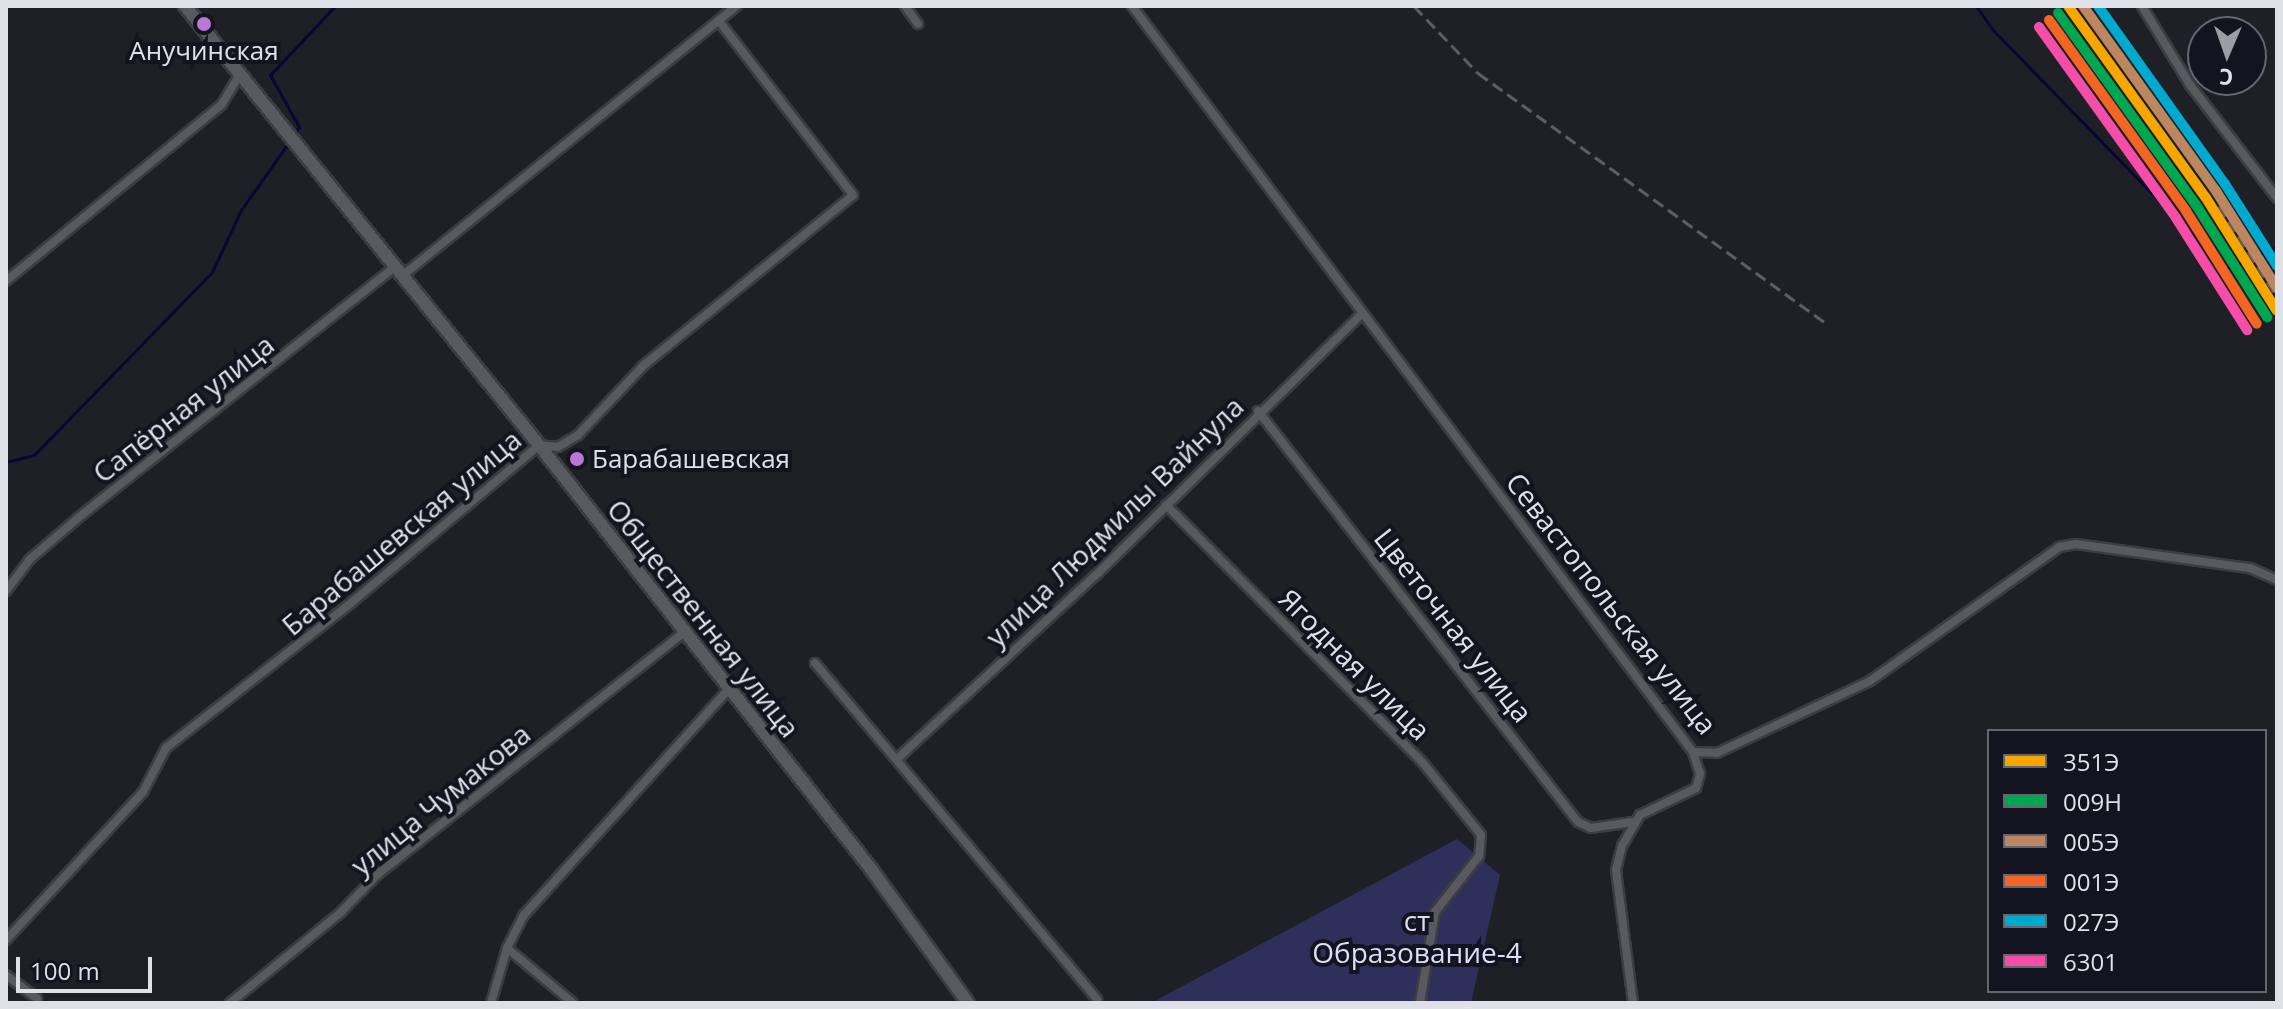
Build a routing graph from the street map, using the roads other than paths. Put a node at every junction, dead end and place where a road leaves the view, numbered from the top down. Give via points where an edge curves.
1 (185, 6) edge
2 (737, 6) edge
3 (905, 6) edge
4 (1132, 6) edge
5 (2142, 6) edge
6 (720, 22) junction
7 (918, 24) dead end
8 (240, 74) junction
9 (2277, 198) edge
10 (399, 272) junction
11 (6, 281) edge
12 (1362, 314) junction
13 (1258, 411) junction
14 (539, 445) junction
15 (1166, 505) junction
16 (2277, 580) edge
17 (6, 591) edge
18 (683, 633) junction
19 (815, 663) dead end
20 (729, 689) junction
21 (1693, 752) junction
22 (897, 759) junction
23 (1633, 822) junction
24 (6, 940) edge
25 (507, 948) junction
26 (6, 975) edge
27 (37, 998) dead end
28 (1097, 999) dead end
29 (230, 1003) edge
30 (491, 1003) edge
31 (573, 1003) edge
32 (968, 1003) edge
33 (1420, 1003) edge
34 (1633, 1003) edge

1 - 8 main road, Общественная улица
2 - 6 street, Сапёрная улица
3 - 7 street
4 - 12 street, Севастопольская улица
5 - 9 street via 2190,85
6 - 10 street, Сапёрная улица
6 - 14 street, Барабашевская улица via 853,195 644,365 578,435 558,447
8 - 10 main road, Общественная улица
8 - 11 street via 222,104
10 - 14 main road, Общественная улица
10 - 17 street, Сапёрная улица via 78,518 29,560
12 - 13 street, улица Людмилы Вайнула
12 - 21 street, Севастопольская улица
13 - 15 street, улица Людмилы Вайнула
13 - 23 street, Цветочная улица via 1578,822 1591,828
14 - 18 main road, Общественная улица
14 - 24 street, Барабашевская улица via 351,603 166,748 143,792
15 - 22 street, улица Людмилы Вайнула
15 - 33 street, Ягодная улица via 1456,800 1481,835 1482,849 1435,912
16 - 21 street, Севастопольская улица via 2250,568 2076,544 2059,547 1870,681 1717,753
18 - 20 main road, Общественная улица
18 - 29 street, улица Чумакова via 378,874 341,912
19 - 22 street
20 - 25 street via 558,875 515,928
20 - 32 main road, Общественная улица
21 - 23 street via 1700,774 1696,788
22 - 28 street
23 - 34 street via 1616,870
25 - 30 street
25 - 31 street
26 - 27 street

